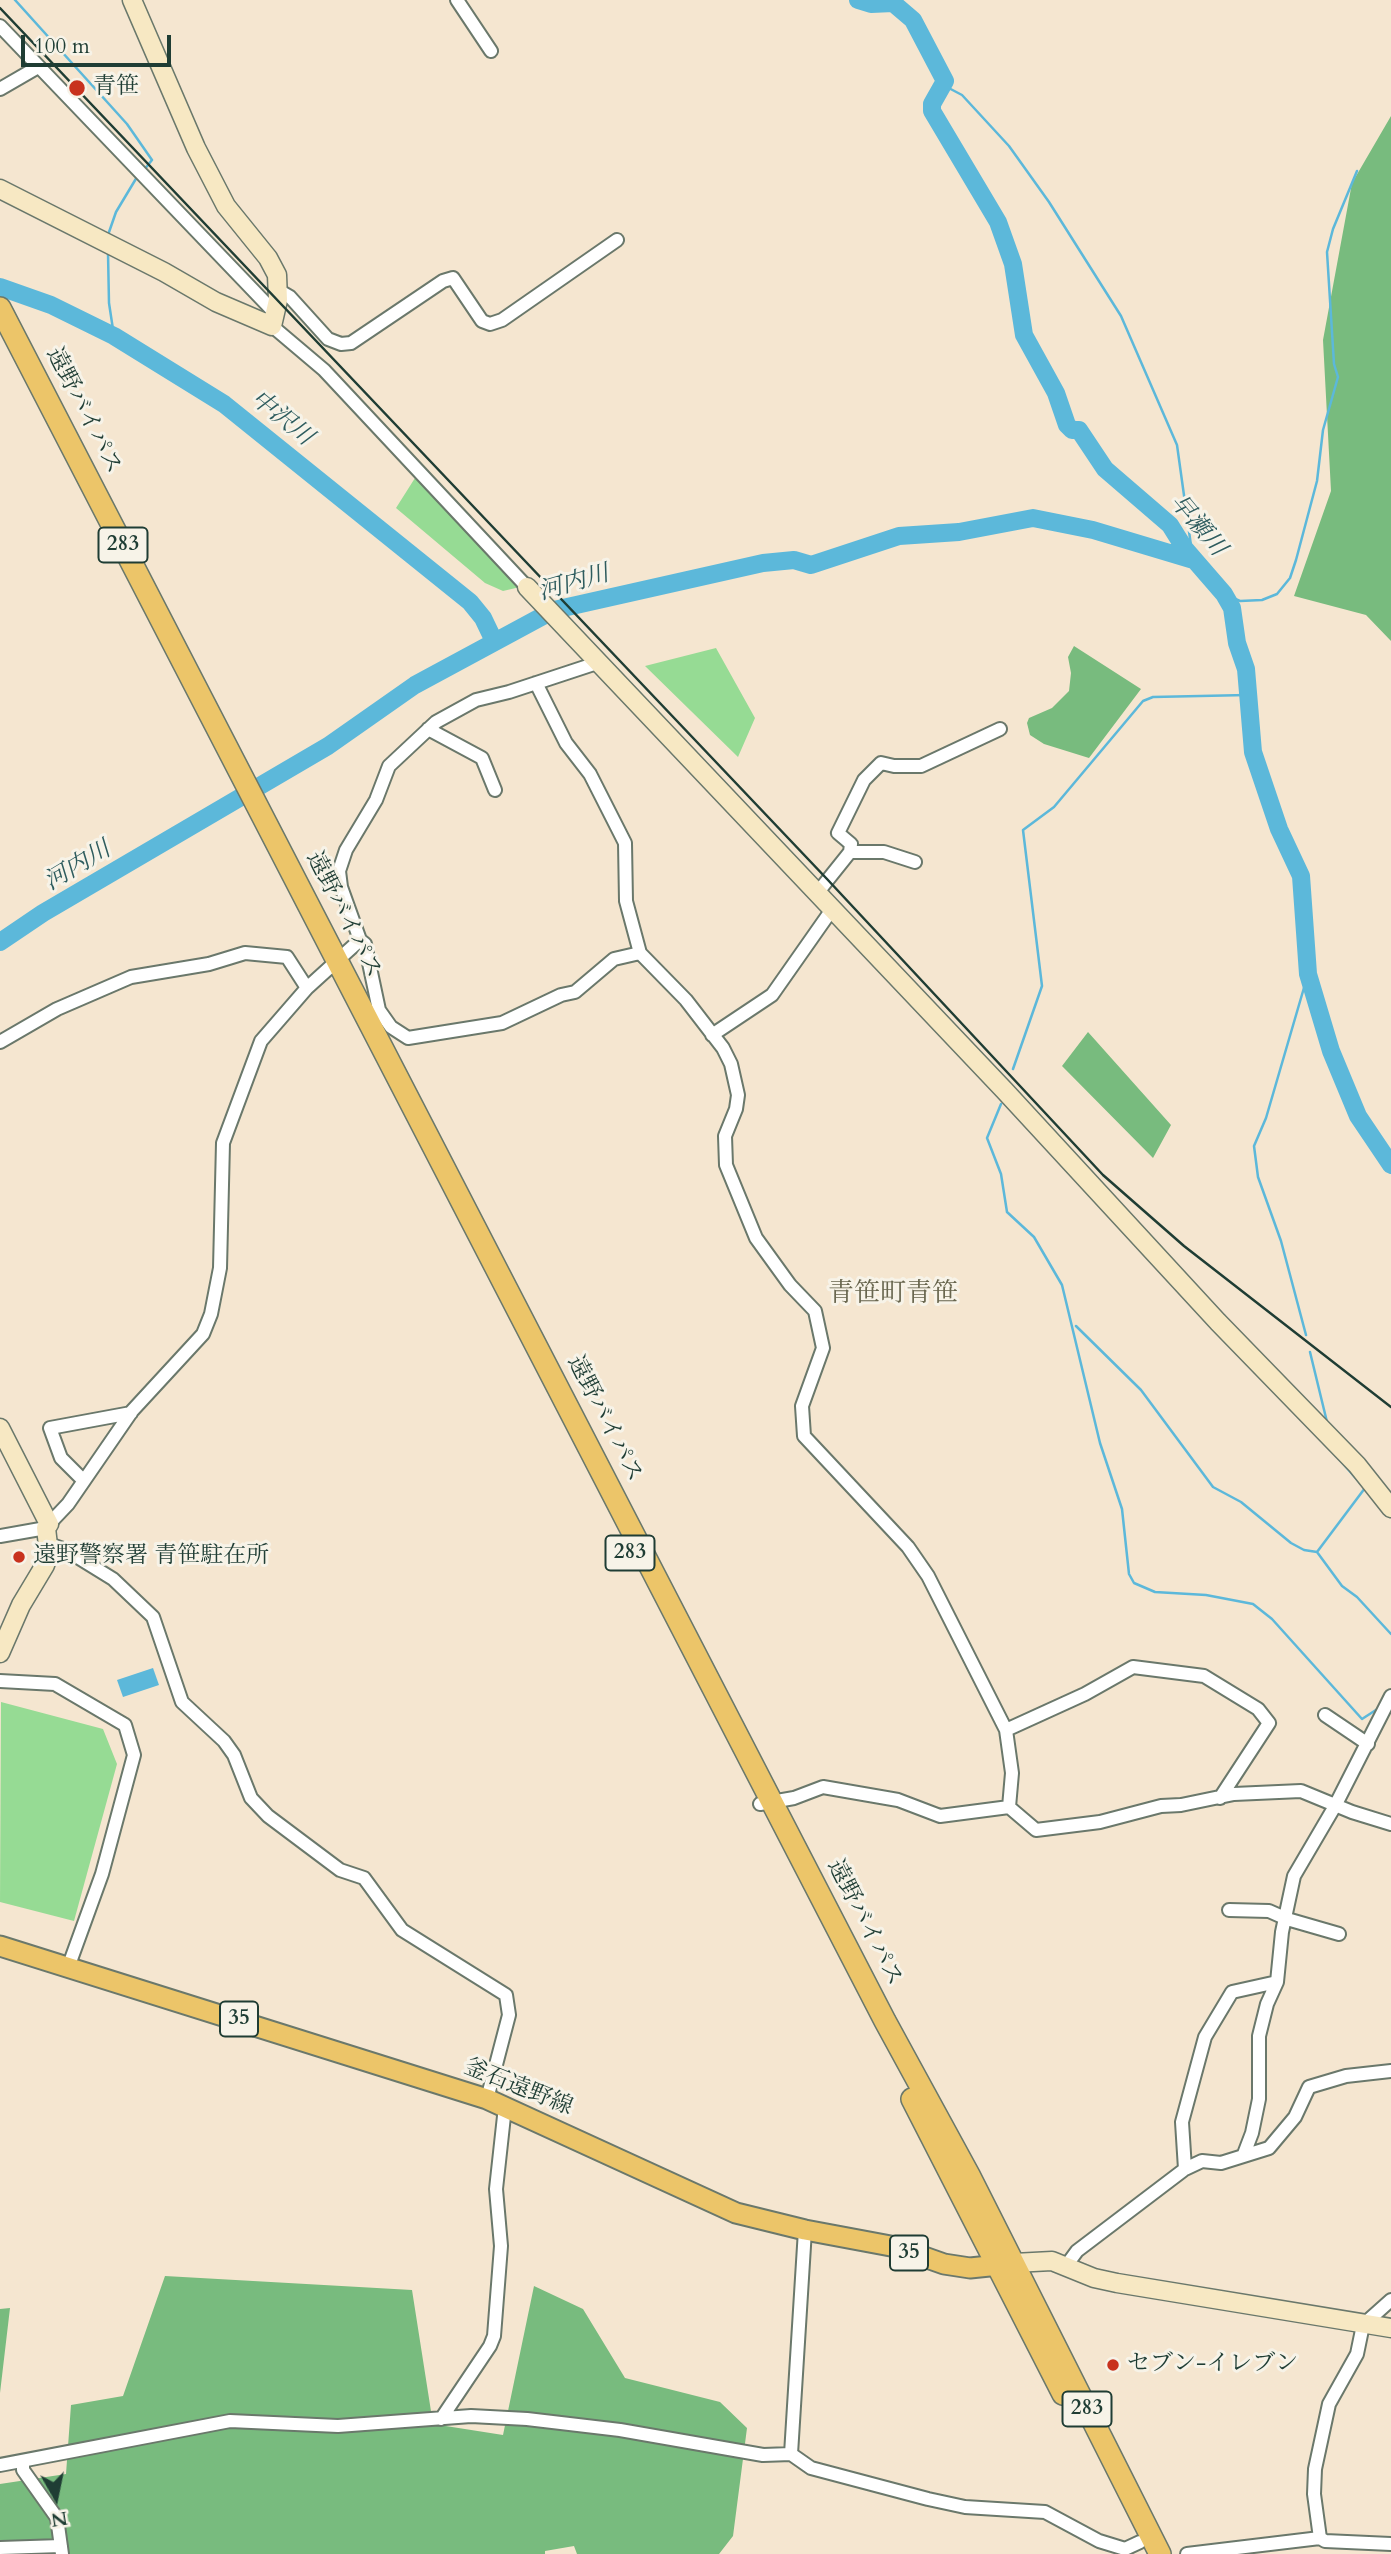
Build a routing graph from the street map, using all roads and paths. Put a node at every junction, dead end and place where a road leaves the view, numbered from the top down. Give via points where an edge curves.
1 (132, 0) edge
2 (457, 0) edge
3 (0, 26) edge
4 (491, 51) dead end
5 (38, 67) junction
6 (0, 89) edge
7 (0, 189) edge
8 (617, 240) dead end
9 (278, 290) junction
10 (0, 309) edge
11 (274, 320) junction
12 (0, 334) edge
13 (527, 587) joint
14 (597, 663) junction
15 (536, 684) junction
16 (188, 686) junction
17 (428, 729) junction
18 (1000, 729) dead end
19 (495, 790) dead end
20 (850, 852) junction
21 (915, 862) dead end
22 (818, 892) junction
23 (833, 908) junction
24 (360, 940) junction
25 (640, 953) junction
26 (333, 966) junction
27 (307, 988) junction
28 (712, 1035) junction
29 (0, 1042) edge
30 (131, 1413) junction
31 (0, 1428) edge
32 (84, 1481) junction
33 (1391, 1508) edge
34 (48, 1532) junction
35 (0, 1536) edge
36 (0, 1653) edge
37 (0, 1681) edge
38 (1391, 1696) edge
39 (1325, 1716) dead end
40 (1006, 1730) junction
41 (1368, 1744) junction
42 (1220, 1798) junction
43 (766, 1804) junction
44 (1335, 1806) junction
45 (1009, 1807) junction
46 (1391, 1824) edge
47 (1229, 1910) dead end
48 (1287, 1919) junction
49 (1339, 1934) dead end
50 (0, 1946) edge
51 (69, 1965) junction
52 (1277, 1982) junction
53 (1391, 2071) edge
54 (496, 2103) junction
55 (1244, 2154) junction
56 (1185, 2169) junction
57 (805, 2230) junction
58 (1005, 2264) junction
59 (1066, 2266) junction
60 (1391, 2300) edge
61 (1363, 2325) junction
62 (1391, 2328) edge
63 (441, 2420) junction
64 (790, 2454) junction
65 (23, 2462) junction
66 (0, 2465) edge
67 (1320, 2538) junction
68 (1391, 2544) edge
69 (0, 2547) edge
70 (1143, 2548) edge
71 (62, 2550) edge
72 (1160, 2554) edge
73 (1187, 2554) edge

1 - 9 street via 196,148 226,205 268,258 277,275
2 - 4 street
3 - 5 street
5 - 6 street
5 - 11 street via 141,171
7 - 11 street via 216,302
8 - 9 street via 490,324 482,321 453,278 351,343 341,344 328,339
9 - 11 street
10 - 16 highway, 遠野バイパス / 283
11 - 13 street
12 - 16 highway, 遠野バイパス / 283
13 - 14 street
14 - 15 street
14 - 22 street
15 - 17 street via 476,700
15 - 25 street via 625,843 626,901
16 - 26 highway, 遠野バイパス / 283
17 - 19 street via 482,758
17 - 24 street via 389,766 338,871
18 - 20 street via 921,766 881,763 864,780 838,833 851,844
20 - 21 street via 884,852
20 - 22 street
22 - 23 street
23 - 28 street via 772,995
23 - 33 street via 1357,1465
24 - 25 street via 365,944 379,1010 391,1027 408,1038 502,1023 575,992 614,959
24 - 26 street
25 - 28 street via 686,1000
26 - 27 street
26 - 43 highway, 遠野バイパス / 283
27 - 29 street via 287,957 245,953 131,977 57,1009
27 - 30 street via 261,1041 223,1143 220,1268 203,1334
28 - 40 street via 731,1064 738,1096 726,1136 726,1165 756,1238 815,1311 823,1348 802,1406 804,1436 908,1547 928,1576
30 - 32 street
30 - 32 street via 50,1428 61,1458
31 - 34 street
32 - 34 street
34 - 35 street
34 - 36 street via 44,1565
34 - 54 street via 113,1579 153,1617 182,1702 224,1741 251,1798 268,1816 340,1870 364,1878 402,1930 506,1995 509,2015
37 - 51 street via 55,1684 125,1725 134,1755 102,1874
38 - 41 street
39 - 41 street
40 - 42 street via 1133,1667 1204,1676 1258,1709 1269,1723
40 - 45 street via 1012,1773
41 - 44 street
42 - 44 street via 1301,1791
42 - 45 street via 1036,1830
43 - 45 street via 823,1787 898,1800 940,1816
43 - 58 highway, 遠野バイパス / 283
44 - 46 street
44 - 48 street via 1294,1875
47 - 48 street via 1269,1911
48 - 49 street
48 - 52 street
50 - 51 main road, 釜石遠野線 / 35
51 - 54 main road, 釜石遠野線 / 35
52 - 55 street via 1259,2036 1259,2099
52 - 56 street via 1232,1992 1205,2037 1182,2122
53 - 55 street via 1346,2076 1309,2087 1295,2117 1269,2148
54 - 57 main road, 釜石遠野線 / 35 via 736,2213
54 - 63 street via 501,2246 494,2336
55 - 56 street via 1221,2163 1202,2161
56 - 59 street via 1077,2251
57 - 58 main road, 釜石遠野線 / 35 via 896,2247 944,2264 970,2268
57 - 64 street
58 - 59 street via 1045,2260
58 - 70 highway, 遠野バイパス / 283
58 - 72 highway, 遠野バイパス / 283
59 - 61 street via 1116,2283
60 - 61 street
61 - 62 street
61 - 67 street via 1362,2340 1329,2404 1321,2434 1314,2494
63 - 64 street via 471,2416 555,2422 763,2455
63 - 65 street via 338,2426 230,2421
64 - 70 street via 811,2468 928,2499 965,2507 1045,2512 1099,2541 1125,2549
65 - 66 street
65 - 71 street via 23,2470 57,2518
67 - 68 street
67 - 73 street
69 - 71 street

